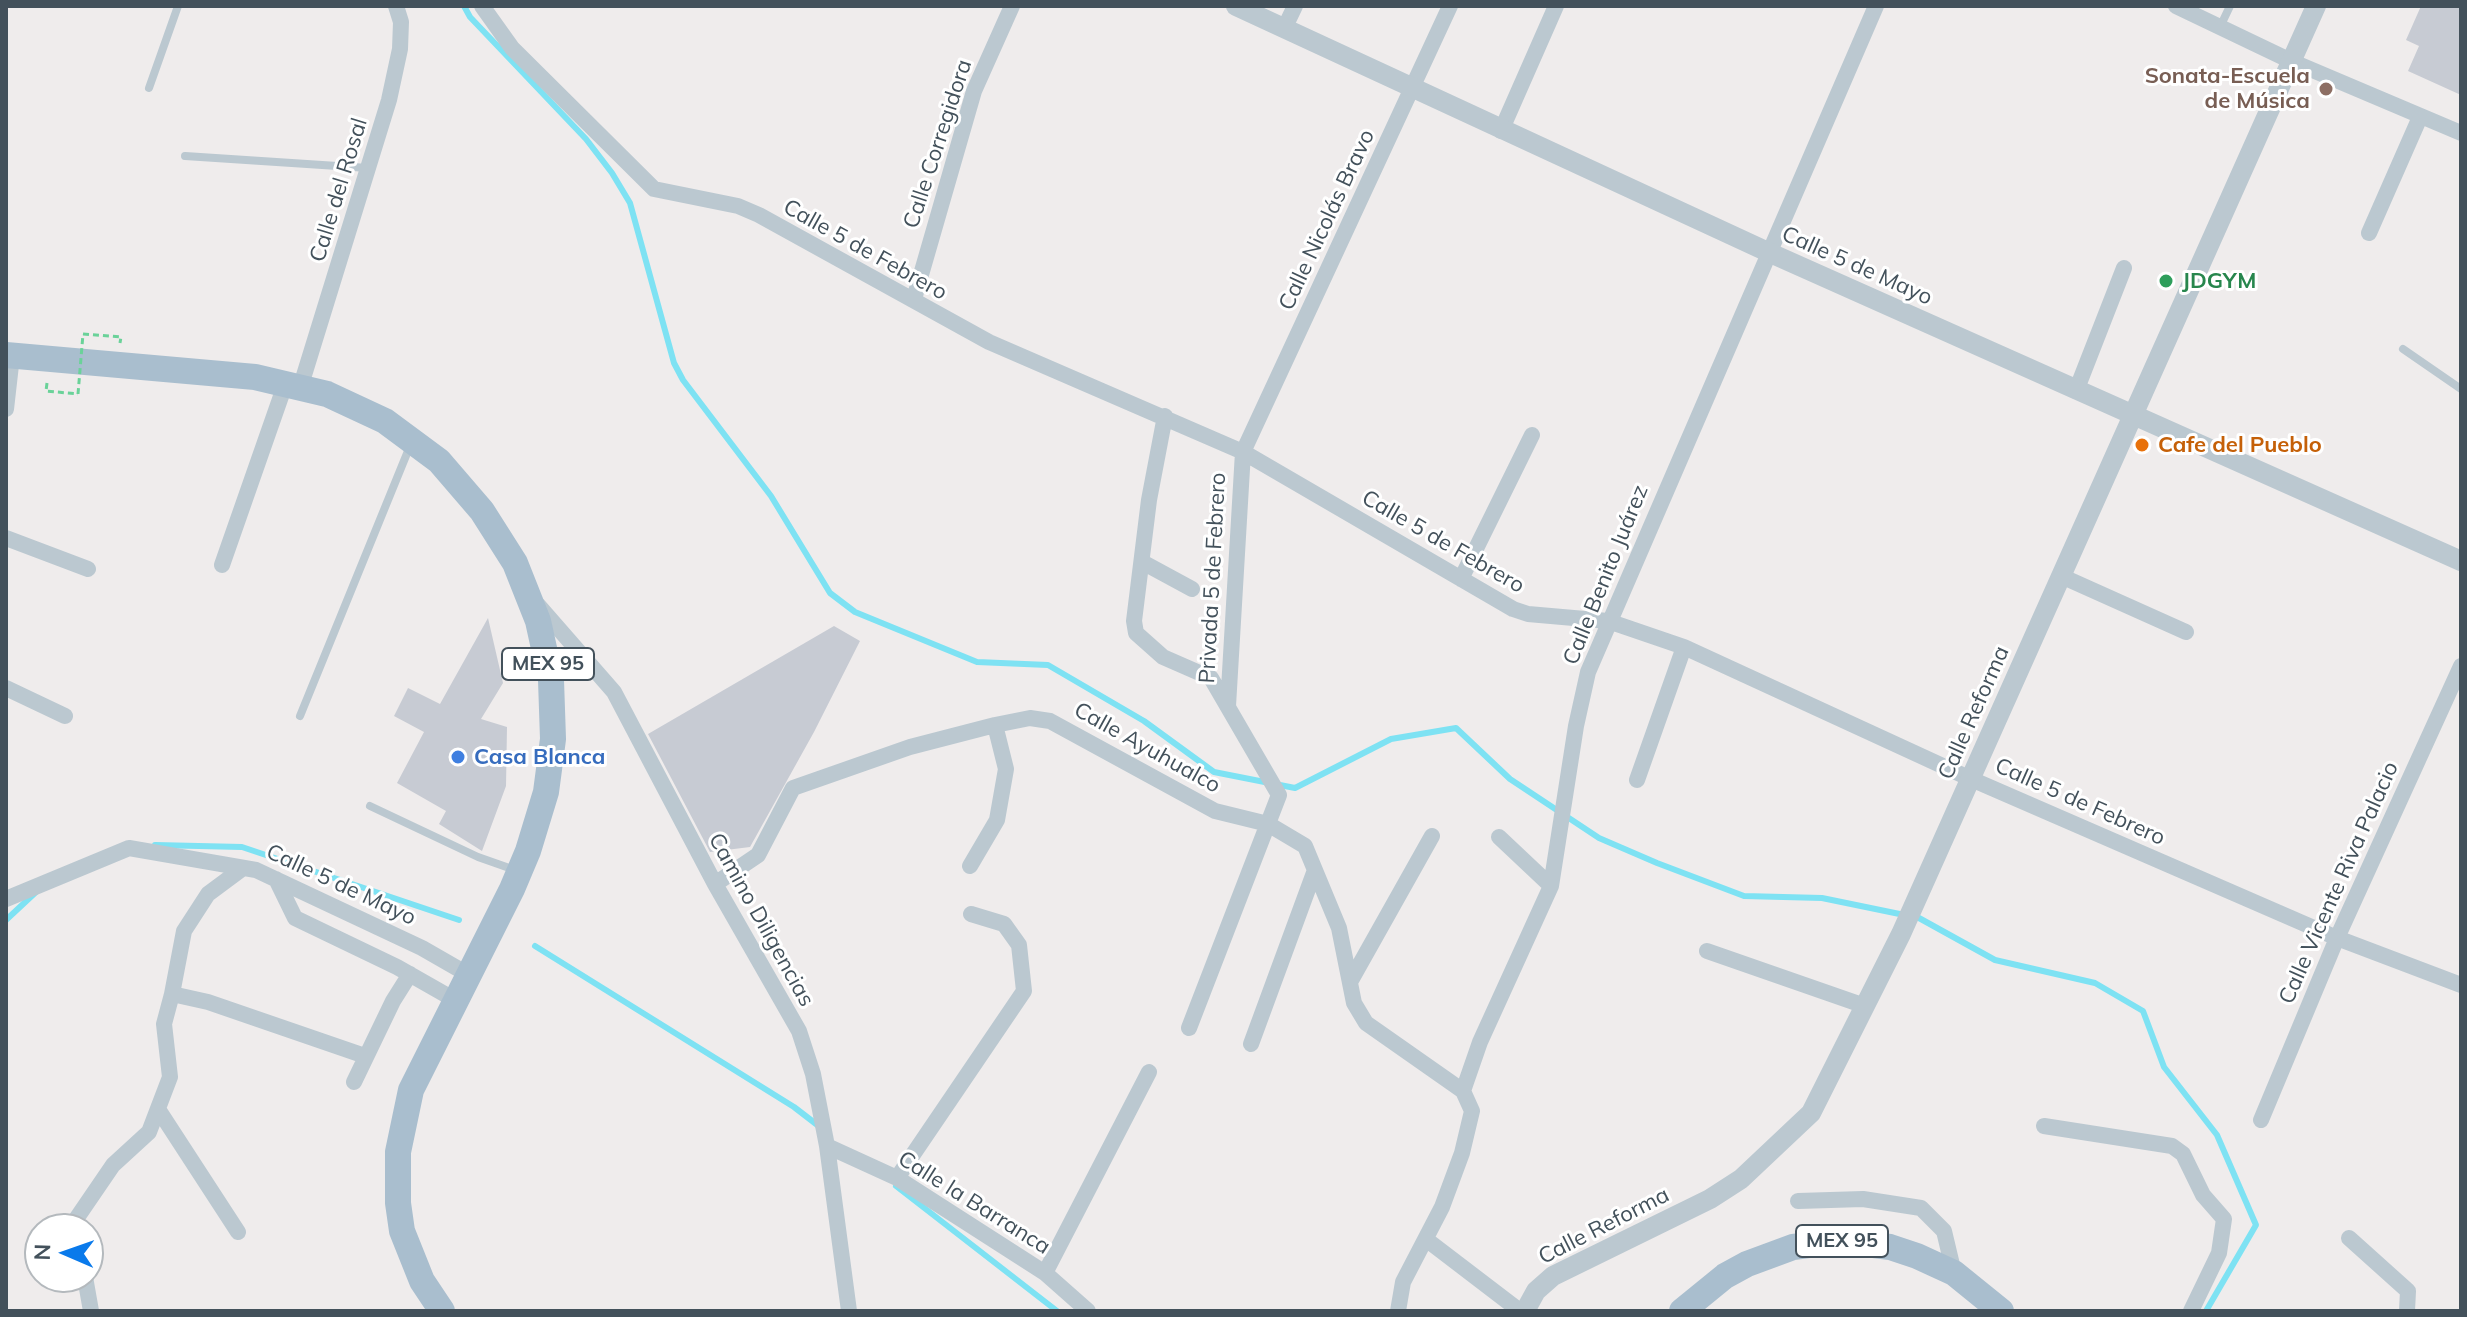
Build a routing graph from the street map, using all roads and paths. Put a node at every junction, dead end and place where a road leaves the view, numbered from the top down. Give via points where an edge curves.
1 (178, 6) edge
2 (396, 6) edge
3 (482, 6) edge
4 (1012, 6) edge
5 (1236, 6) edge
6 (1295, 6) edge
7 (1450, 6) edge
8 (1556, 6) edge
9 (1876, 6) edge
10 (2176, 6) edge
11 (2230, 6) edge
12 (2316, 6) edge
13 (2220, 27) junction
14 (1284, 29) junction
15 (2291, 61) junction
16 (149, 88) dead end
17 (1413, 88) junction
18 (2420, 117) junction
19 (1501, 131) junction
20 (2461, 133) edge
21 (185, 156) dead end
22 (370, 168) junction
23 (2369, 233) dead end
24 (1768, 252) junction
25 (2124, 268) dead end
26 (914, 299) junction
27 (121, 337) dead end
28 (2403, 349) dead end
29 (9, 356) edge
30 (294, 384) junction
31 (2461, 389) edge
32 (46, 391) dead end
33 (2076, 391) junction
34 (6, 409) edge
35 (1165, 416) junction
36 (2132, 416) junction
37 (1532, 435) dead end
38 (413, 440) junction
39 (1243, 452) junction
40 (6, 538) edge
41 (2461, 561) edge
42 (1144, 563) junction
43 (222, 565) dead end
44 (88, 569) dead end
45 (2061, 576) junction
46 (1461, 579) junction
47 (1192, 589) dead end
48 (529, 595) junction
49 (1608, 621) junction
50 (2186, 632) dead end
51 (1684, 647) junction
52 (2461, 666) edge
53 (6, 688) edge
54 (1228, 706) junction
55 (65, 716) dead end
56 (300, 716) dead end
57 (995, 725) junction
58 (1971, 779) junction
59 (1637, 780) dead end
60 (370, 806) dead end
61 (1268, 824) junction
62 (1432, 836) dead end
63 (1499, 837) dead end
64 (970, 866) dead end
65 (243, 868) junction
66 (1315, 870) junction
67 (519, 872) junction
68 (276, 879) junction
69 (715, 884) junction
70 (1551, 886) junction
71 (6, 899) edge
72 (971, 914) dead end
73 (2337, 938) junction
74 (1707, 951) dead end
75 (410, 974) junction
76 (469, 975) junction
77 (1350, 982) junction
78 (2461, 985) edge
79 (172, 994) junction
80 (455, 1000) junction
81 (1865, 1006) junction
82 (1189, 1028) dead end
83 (1251, 1044) dead end
84 (365, 1056) junction
85 (1149, 1072) dead end
86 (354, 1082) dead end
87 (1463, 1091) junction
88 (158, 1109) junction
89 (2261, 1120) dead end
90 (2044, 1126) dead end
91 (831, 1147) junction
92 (895, 1177) junction
93 (1798, 1201) dead end
94 (80, 1213) edge
95 (238, 1232) dead end
96 (2349, 1238) dead end
97 (1427, 1240) junction
98 (1045, 1273) junction
99 (1954, 1273) junction
100 (442, 1311) edge
101 (849, 1311) edge
102 (1088, 1311) edge
103 (1398, 1311) edge
104 (1522, 1311) edge
105 (1682, 1311) edge
106 (2001, 1311) edge
107 (2191, 1311) edge
108 (2407, 1311) edge

1 - 16 lane
2 - 22 street, Calle del Rosal via 400,49
3 - 26 street, Calle 5 de Febrero via 512,48 654,189 738,206
4 - 26 street, Calle Corregidora via 974,91
5 - 14 street, Calle 5 de Mayo
6 - 14 street
7 - 17 street, Calle Nicolás Bravo
8 - 19 street
9 - 24 street, Calle Benito Juárez
10 - 13 street
11 - 13 lane
12 - 15 street, Calle Reforma
13 - 15 street
14 - 17 street, Calle 5 de Mayo
15 - 18 street
15 - 36 street, Calle Reforma
17 - 19 street, Calle 5 de Mayo
17 - 39 street, Calle Nicolás Bravo
18 - 20 street
18 - 23 street
19 - 24 street, Calle 5 de Mayo
21 - 22 lane
22 - 30 street, Calle del Rosal
24 - 33 street, Calle 5 de Mayo
24 - 49 street, Calle Benito Juárez
25 - 33 street
26 - 35 street, Calle 5 de Febrero via 947,322 1038,366
27 - 32 path, bridge via 83,334 78,394
28 - 31 lane
29 - 30 main road, MEX 95 via 195,370
29 - 34 street
30 - 38 main road, MEX 95 via 353,404
30 - 43 street, Calle del Rosal
33 - 36 street, Calle 5 de Mayo
35 - 39 street, Calle 5 de Febrero
35 - 42 street
36 - 41 street, Calle 5 de Mayo
36 - 45 street, Calle Reforma
37 - 46 street
38 - 48 main road, MEX 95 via 439,461 482,511
38 - 56 lane
39 - 46 street, Calle 5 de Febrero
39 - 54 street, Privada 5 de Febrero
40 - 44 street
42 - 47 street
42 - 54 street via 1136,633 1163,657 1211,678
45 - 50 street
45 - 58 street, Calle Reforma
46 - 49 street, Calle 5 de Febrero via 1528,614
48 - 67 main road, MEX 95 via 551,680 553,739 540,817
48 - 69 street, Camino Diligencias via 614,692
49 - 51 street, Calle 5 de Febrero
49 - 70 street, Calle Benito Juárez via 1588,672 1576,726
51 - 58 street, Calle 5 de Febrero
51 - 59 street
52 - 73 street, Calle Vicente Riva Palacio
53 - 55 street
54 - 61 street via 1279,795
57 - 61 street, Calle Ayuhualco via 1030,718 1050,721 1215,811
57 - 64 street via 1006,769 997,820
57 - 69 street, Calle Ayuhualco via 910,747 793,788 758,855
58 - 73 street, Calle 5 de Febrero
58 - 81 street, Calle Reforma
60 - 67 lane
61 - 66 street, Calle Ayuhualco via 1305,846
61 - 82 street
62 - 77 street
63 - 70 street
65 - 68 street, Calle 5 de Mayo
65 - 71 street, Calle 5 de Mayo via 129,848
65 - 79 street via 208,894 184,931
66 - 77 street, Calle Ayuhualco via 1339,928
66 - 83 street
67 - 76 main road, MEX 95
68 - 75 street via 295,918
68 - 76 street, Calle 5 de Mayo
69 - 91 street, Camino Diligencias via 799,1031
70 - 87 street, Calle Benito Juárez
72 - 92 street via 1004,924 1019,945 1024,991
73 - 78 street, Calle 5 de Febrero
73 - 89 street, Calle Vicente Riva Palacio
74 - 81 street
75 - 80 street
75 - 84 street
76 - 80 main road, MEX 95
77 - 87 street, Calle Ayuhualco via 1366,1023
79 - 84 street
79 - 88 street via 164,1024 170,1077
80 - 100 main road, MEX 95 via 411,1090 397,1167 408,1250
81 - 104 street, Calle Reforma via 1811,1113 1767,1159 1710,1199 1553,1276
84 - 86 street
85 - 98 street
87 - 97 street, Calle Benito Juárez via 1472,1111 1462,1153
88 - 94 street via 149,1132 113,1165
88 - 95 street
90 - 107 street via 2172,1146 2183,1154 2203,1195 2224,1219 2219,1253
91 - 92 street, Calle la Barranca
91 - 101 street, Camino Diligencias
92 - 98 street, Calle la Barranca
93 - 99 street via 1863,1199 1921,1208 1944,1231
96 - 108 street via 2408,1291
97 - 103 street, Calle Benito Juárez via 1403,1282
97 - 104 street
98 - 102 street, Calle la Barranca
99 - 105 main road, MEX 95 via 1890,1247 1841,1241 1815,1244 1747,1264
99 - 106 main road, MEX 95

